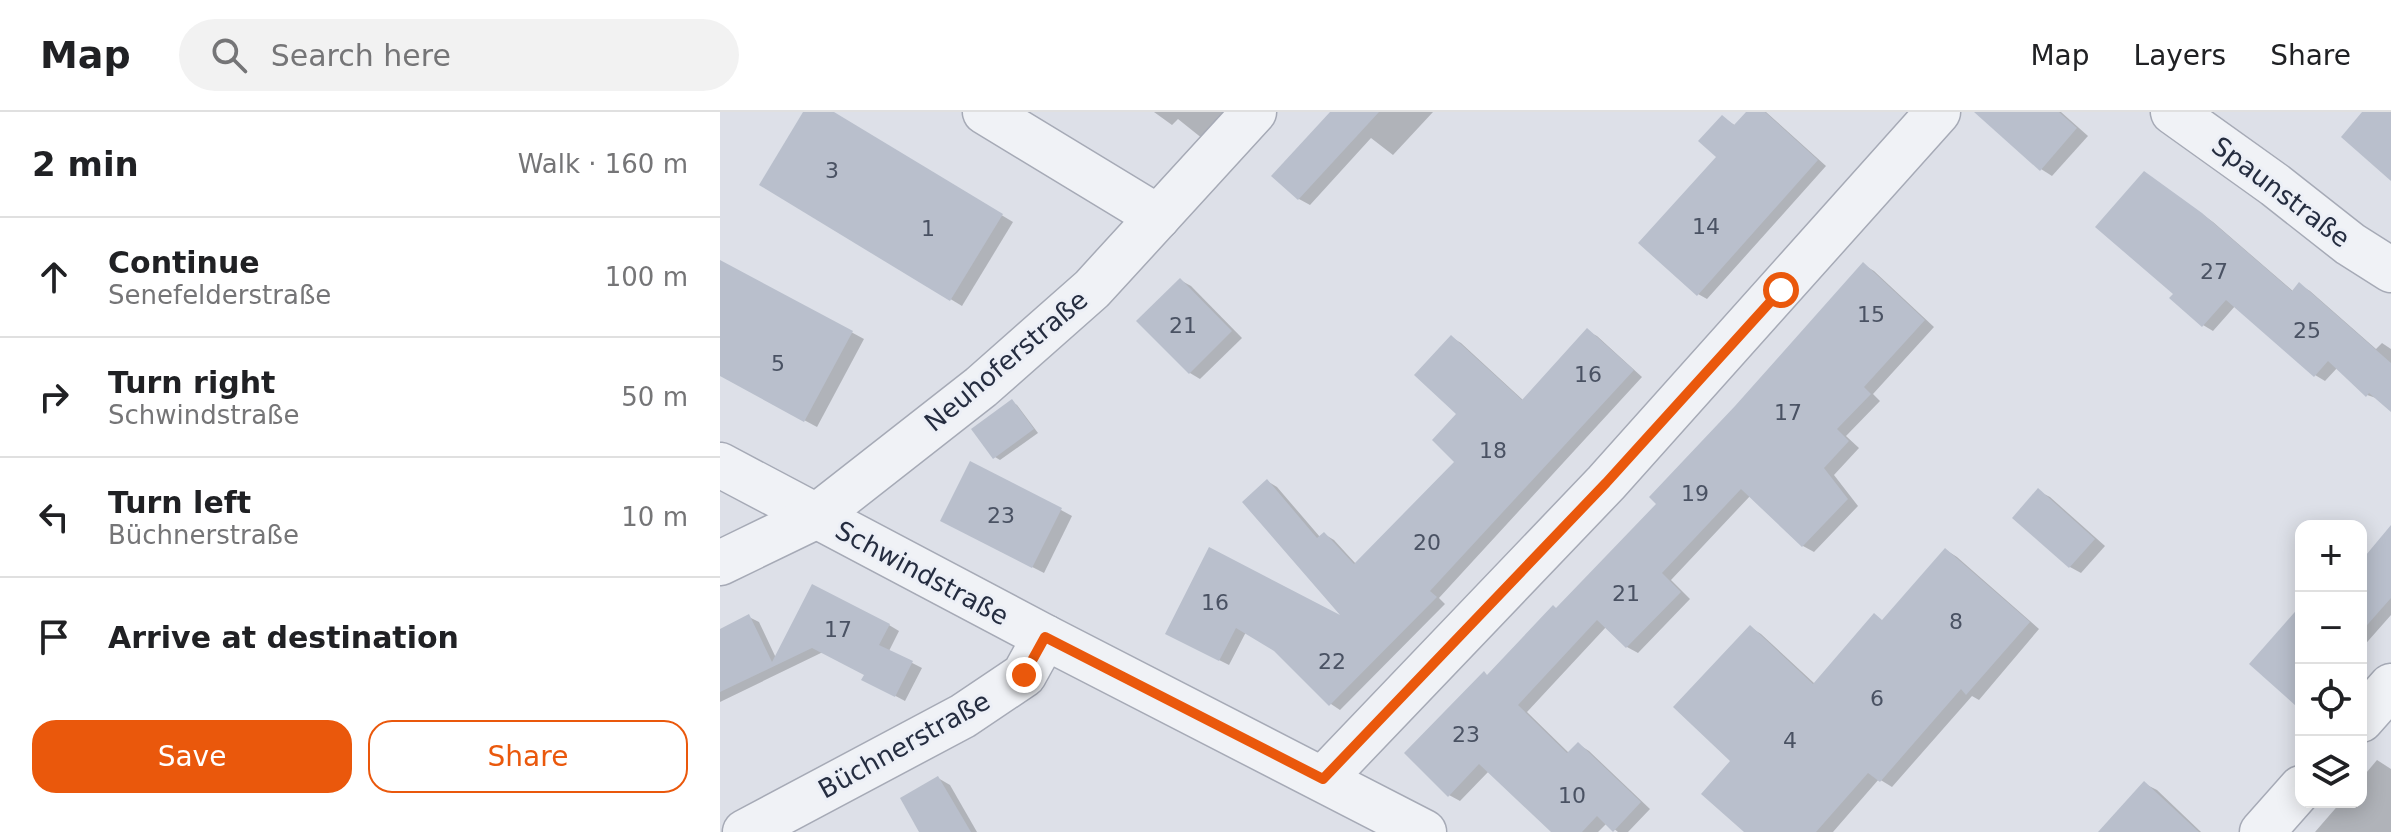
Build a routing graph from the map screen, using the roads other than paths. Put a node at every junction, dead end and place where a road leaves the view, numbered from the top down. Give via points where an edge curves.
1 (985, 112) edge
2 (1254, 112) edge
3 (1938, 112) edge
4 (2173, 112) edge
5 (1158, 217) junction
6 (2391, 270) edge
7 (720, 465) edge
8 (815, 517) junction
9 (720, 563) edge
10 (1045, 637) junction
11 (2391, 686) edge
12 (2367, 713) edge
13 (1323, 779) junction
14 (2295, 795) edge
15 (745, 832) edge
16 (1424, 832) edge
17 (2262, 832) edge

1 - 5 street
2 - 5 street, Neuhoferstraße
3 - 13 street via 1606,483
4 - 6 street, Spaunstraße
5 - 8 street, Neuhoferstraße via 1092,289 981,387
7 - 8 street, Schwindstraße
8 - 9 street, Neuhoferstraße
8 - 10 street, Schwindstraße
10 - 13 street, Schwindstraße
10 - 15 street, Büchnerstraße via 1024,675 963,716
11 - 12 street
13 - 16 street, Schwindstraße
14 - 17 street

